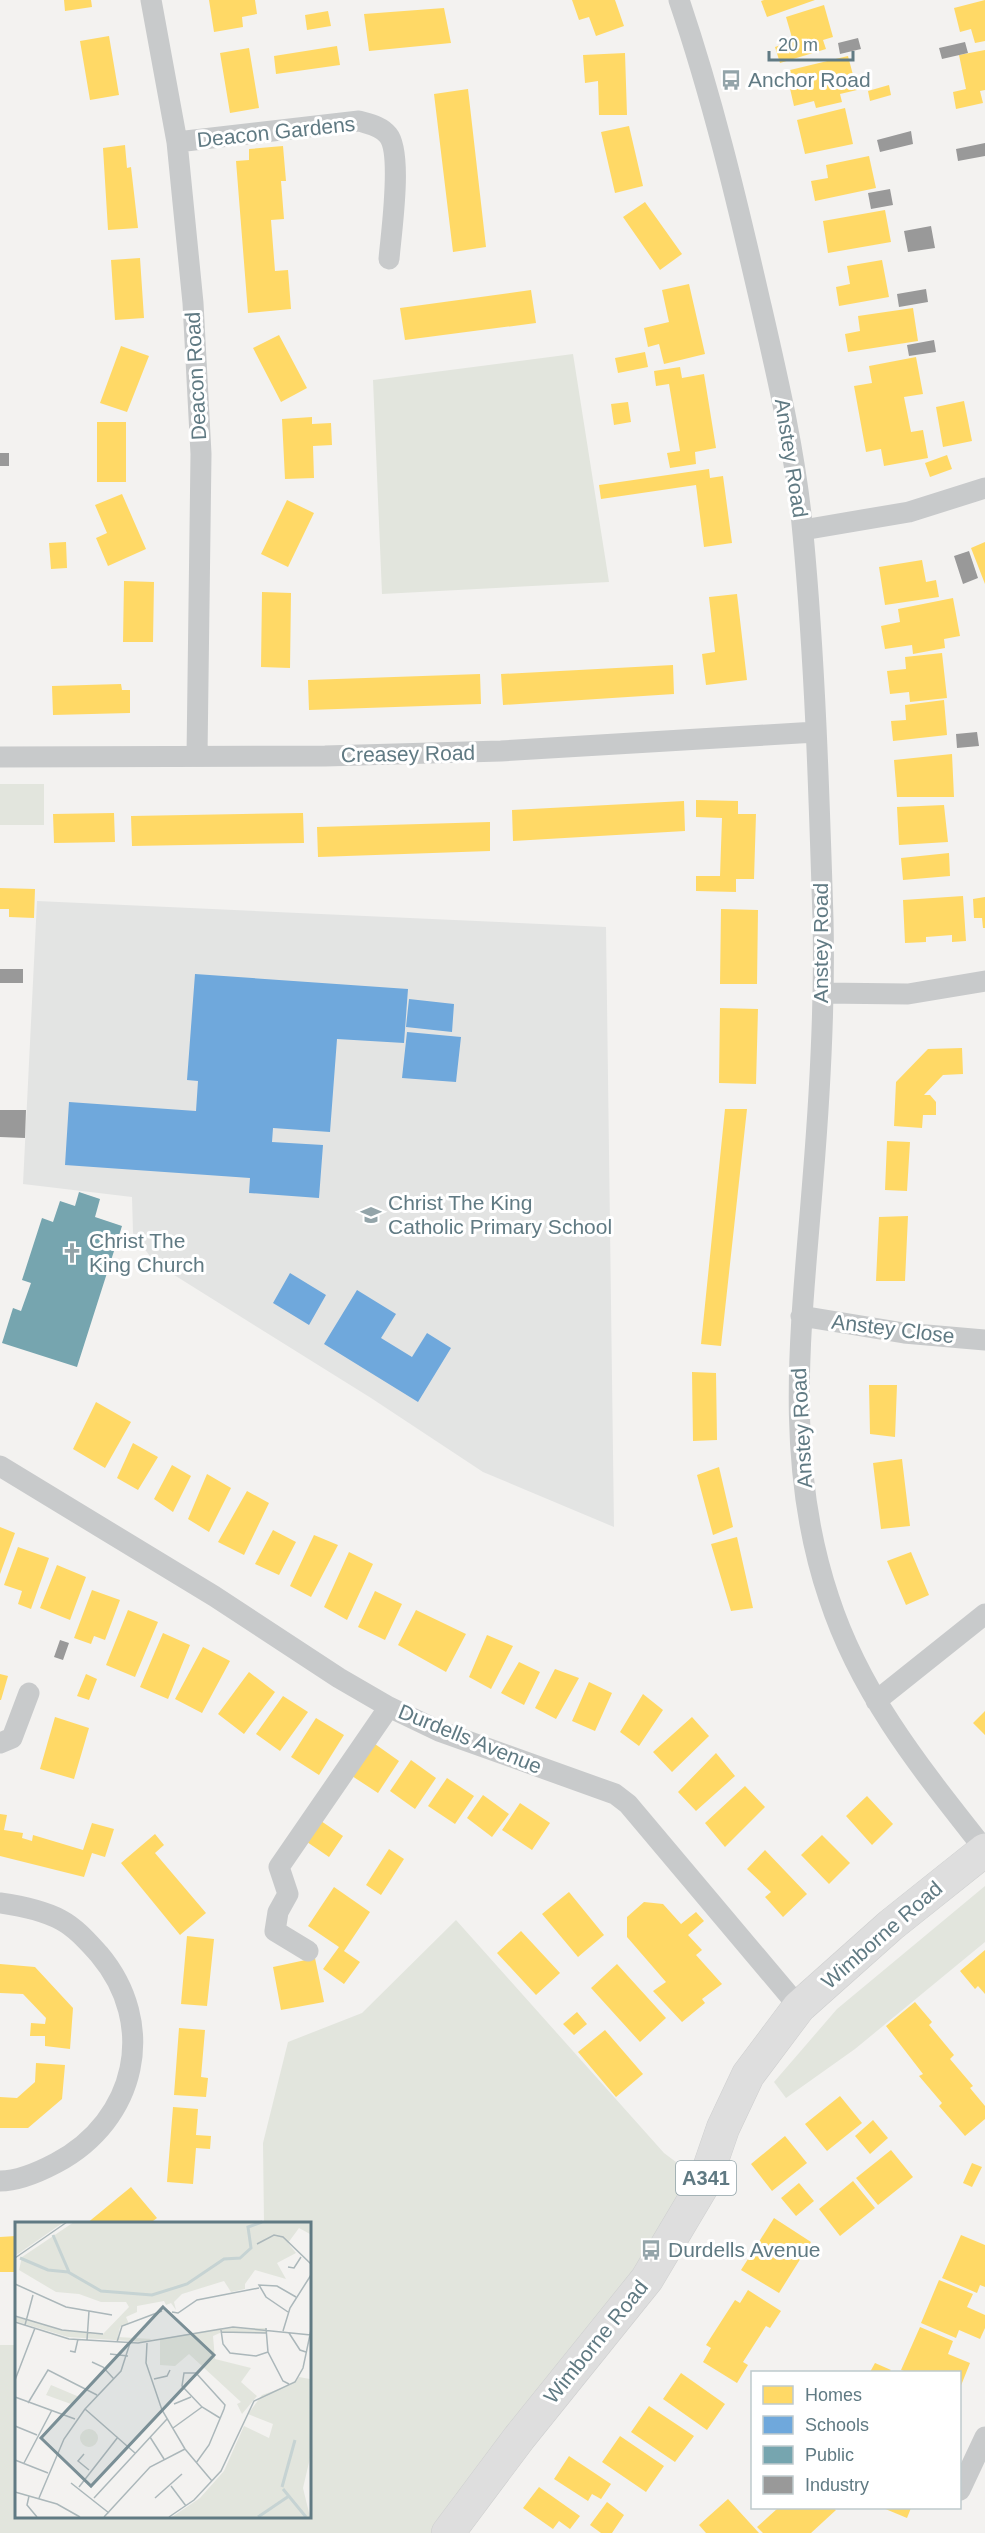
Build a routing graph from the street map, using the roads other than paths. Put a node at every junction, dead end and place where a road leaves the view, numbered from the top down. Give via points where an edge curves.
1 (151, 0) edge
2 (680, 0) edge
3 (177, 142) junction
4 (389, 260) dead end
5 (985, 488) edge
6 (803, 530) junction
7 (816, 732) junction
8 (197, 756) junction
9 (0, 757) edge
10 (985, 981) edge
11 (823, 993) junction
12 (801, 1316) junction
13 (985, 1340) edge
14 (0, 1466) edge
15 (985, 1614) edge
16 (29, 1693) dead end
17 (876, 1701) junction
18 (389, 1707) junction
19 (0, 1743) edge
20 (985, 1850) edge
21 (0, 1903) edge
22 (308, 1951) dead end
23 (799, 2007) junction
24 (0, 2181) edge
25 (985, 2437) edge
26 (961, 2488) edge
27 (448, 2533) edge

1 - 3 street, Deacon Road
2 - 6 street, Anstey Road via 700,60 741,219 777,378
3 - 4 street, Deacon Gardens via 359,121 377,126 389,135 394,153 396,179
3 - 8 street, Deacon Road via 193,303 201,454
5 - 6 street via 909,512
6 - 7 street, Anstey Road
7 - 8 street, Creasey Road via 501,751
7 - 11 street, Anstey Road
8 - 9 street, Creasey Road
10 - 11 street via 908,994
11 - 12 street, Anstey Road via 814,1174
12 - 13 street, Anstey Close via 904,1333
12 - 17 street, Anstey Road via 797,1386 802,1479 814,1547 829,1600
14 - 18 street, Durdells Avenue
15 - 17 street
16 - 19 street via 12,1738
17 - 20 street, Anstey Road via 900,1742
18 - 22 street via 279,1867 288,1894 278,1912 275,1931
18 - 23 street, Durdells Avenue via 439,1731 621,1798
20 - 23 main road, Wimborne Road / A341 via 891,1925
21 - 24 street via 28,1907 61,1920 90,1944 124,1992 133,2028 130,2064 122,2092 96,2134 71,2155 41,2171
23 - 27 main road, Wimborne Road / A341 via 748,2075 723,2128 704,2183 647,2279
25 - 26 street

